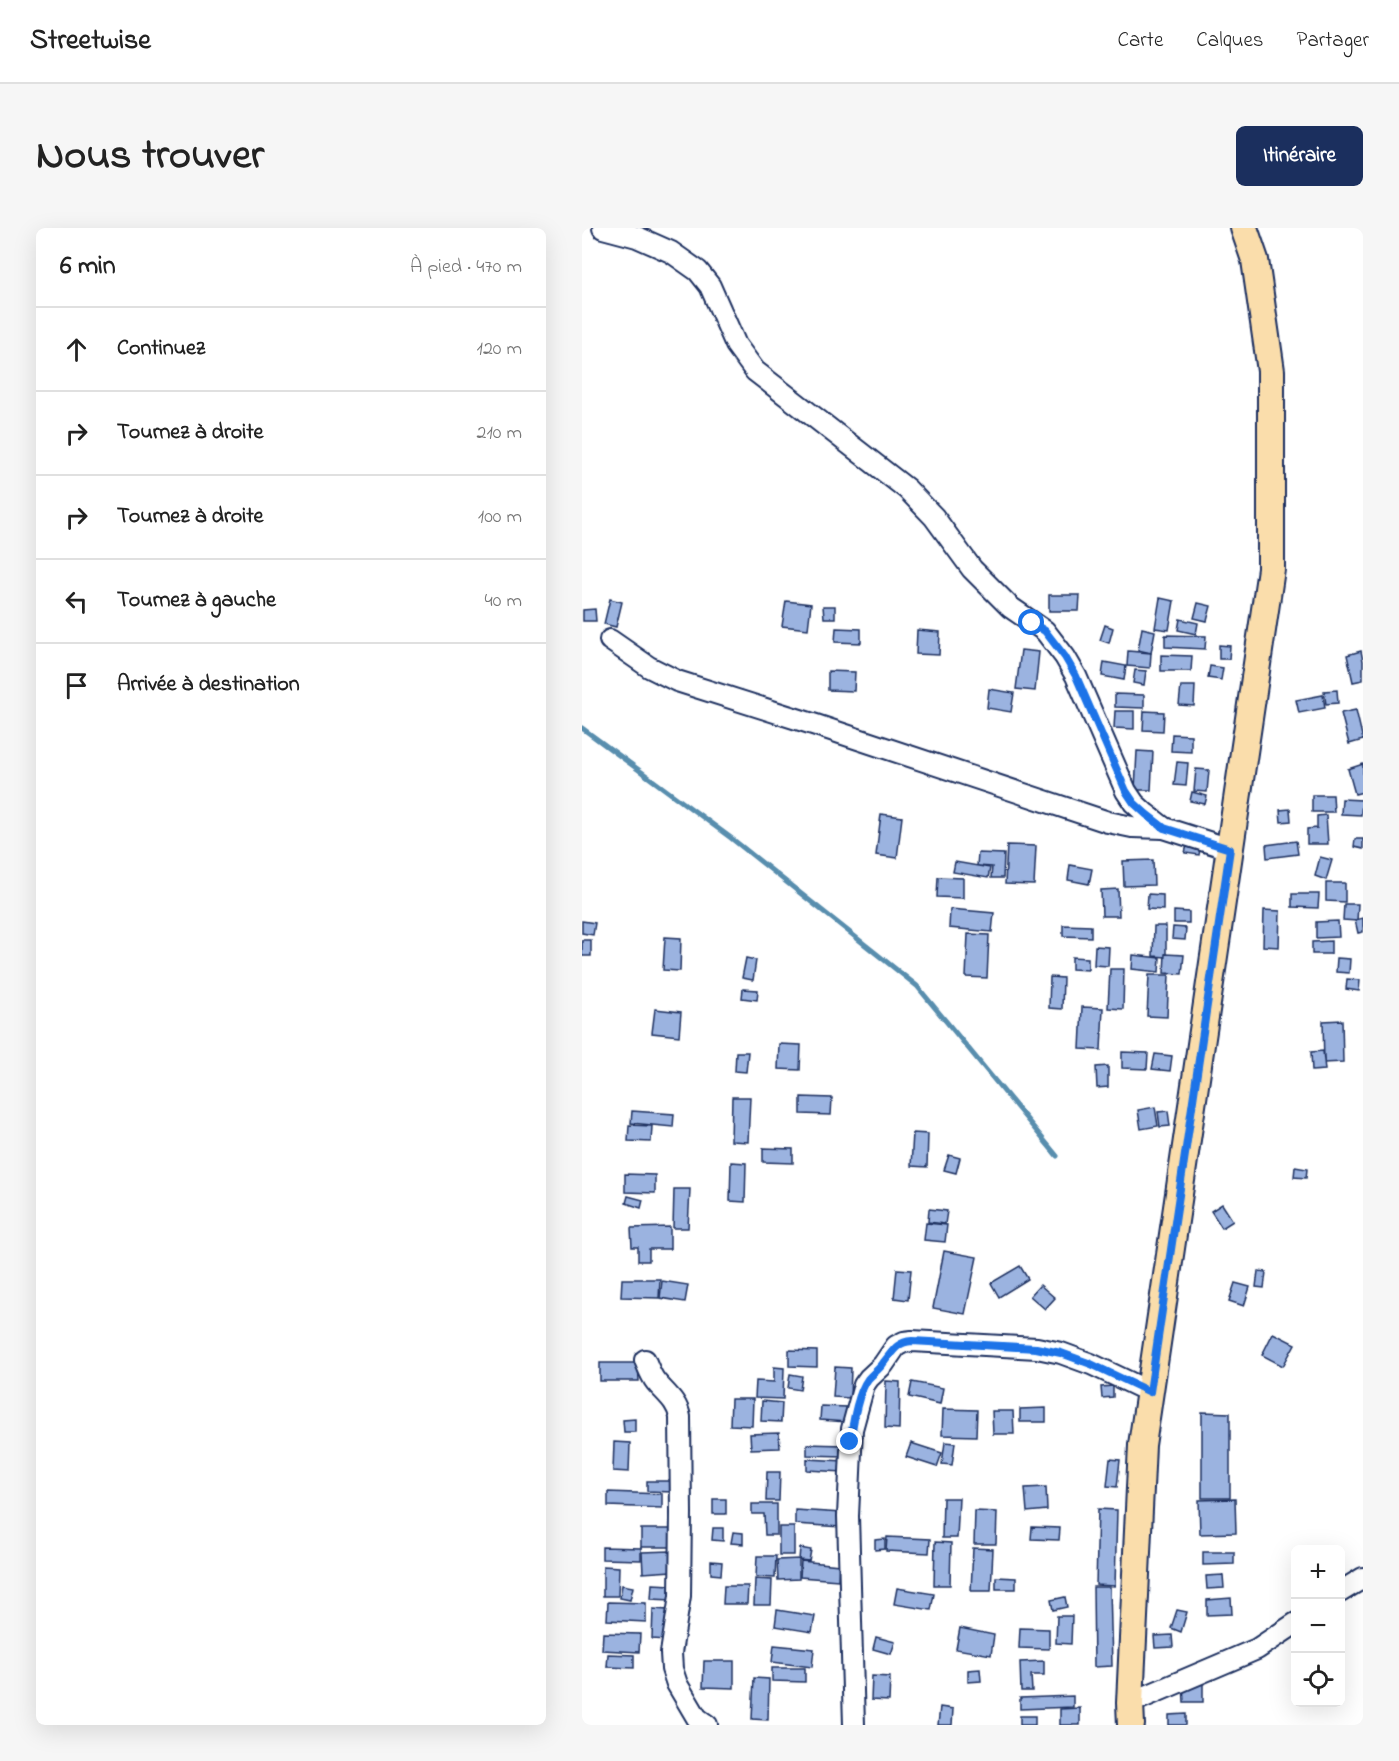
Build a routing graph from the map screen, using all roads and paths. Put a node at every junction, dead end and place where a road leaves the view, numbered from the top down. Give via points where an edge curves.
1 (603, 228) edge
2 (1244, 228) edge
3 (610, 640) dead end
4 (1164, 828) junction
5 (1230, 849) junction
6 (645, 1360) dead end
7 (1150, 1392) junction
8 (1363, 1578) edge
9 (1345, 1589) edge
10 (1291, 1626) edge
11 (1131, 1714) edge
12 (706, 1725) edge
13 (854, 1725) edge

1 - 4 street via 671,252 698,272 710,286 736,345 755,371 907,489 934,517 972,569 1010,607 1045,631 1076,676 1126,791 1134,803
2 - 5 main road via 1255,260 1271,371 1271,569
3 - 4 street via 649,667 696,688 1108,822
4 - 5 street
5 - 7 main road
6 - 12 street via 679,1411 680,1596 672,1669 676,1684 697,1718
7 - 11 main road via 1142,1445
7 - 13 street via 1091,1364 1036,1348 912,1341 896,1346 864,1385 850,1442 848,1516
8 - 9 street
10 - 11 street via 1257,1649

